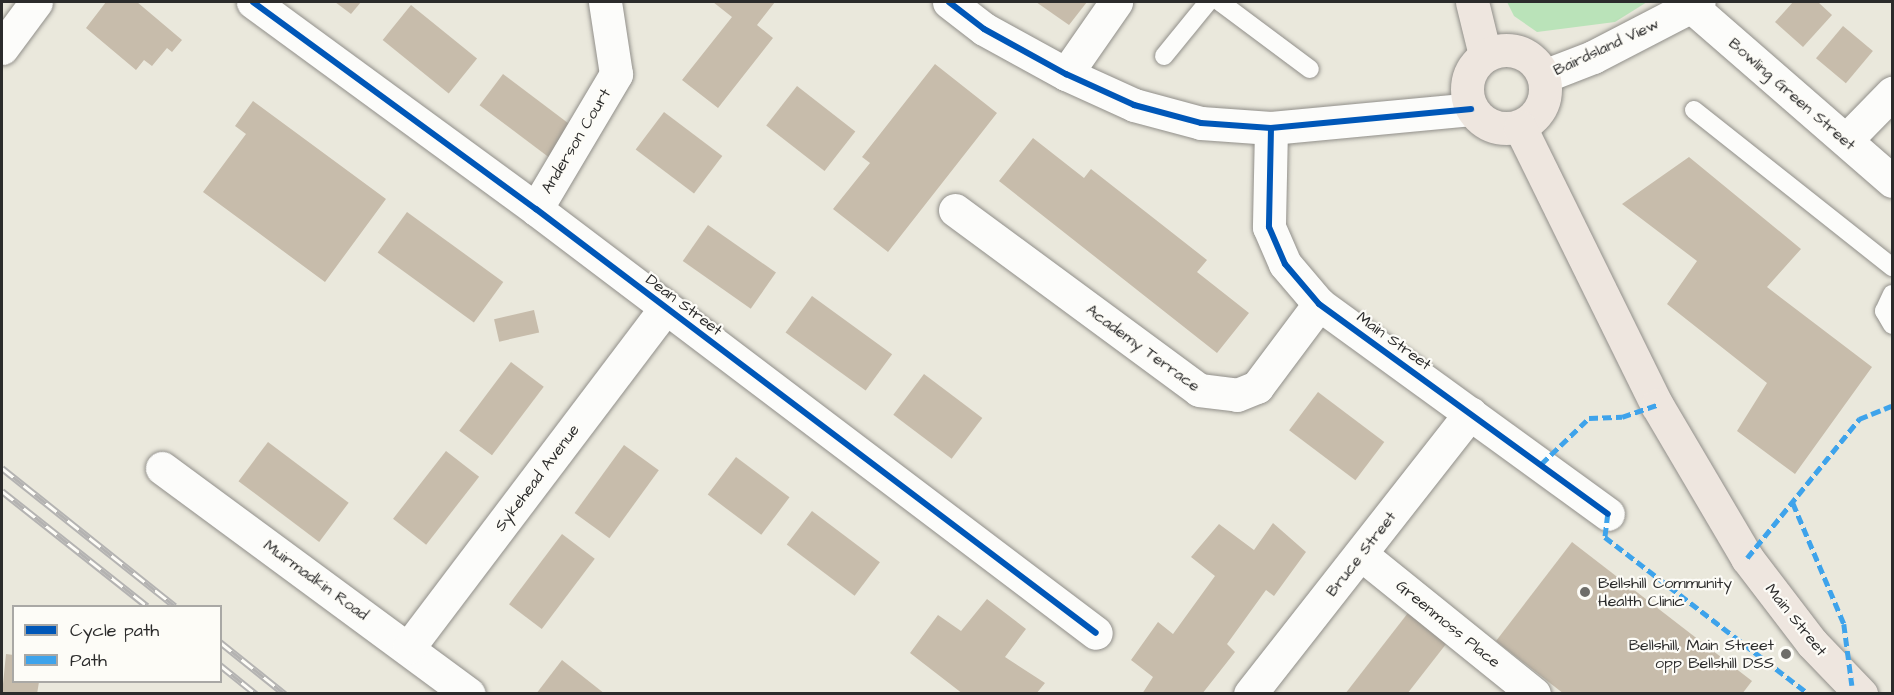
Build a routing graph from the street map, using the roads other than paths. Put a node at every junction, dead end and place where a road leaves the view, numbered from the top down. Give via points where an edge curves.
1 (36, 2) edge
2 (253, 2) edge
3 (605, 2) edge
4 (949, 2) edge
5 (1116, 2) edge
6 (1208, 2) edge
7 (1221, 2) edge
8 (1472, 2) edge
9 (1695, 4) edge
10 (2, 48) edge
11 (1485, 55) junction
12 (1164, 56) dead end
13 (1310, 69) dead end
14 (1066, 74) junction
15 (1544, 76) junction
16 (1893, 93) edge
17 (1471, 110) junction
18 (1694, 110) dead end
19 (1520, 127) junction
20 (1271, 128) junction
21 (1846, 140) junction
22 (1893, 181) edge
23 (536, 209) junction
24 (955, 210) dead end
25 (1893, 267) edge
26 (1893, 294) edge
27 (1319, 304) junction
28 (665, 308) junction
29 (1893, 325) edge
30 (1470, 413) junction
31 (162, 468) dead end
32 (1608, 514) dead end
33 (1362, 555) junction
34 (1096, 633) dead end
35 (409, 647) junction
36 (468, 693) edge
37 (1250, 693) edge
38 (1534, 693) edge
39 (1862, 693) edge

1 - 10 street
2 - 23 street, Dean Street
3 - 23 street, Anderson Court via 616,74
4 - 14 street via 984,29
5 - 14 street
6 - 12 lane
7 - 13 lane
8 - 11 main road
9 - 15 street, Bairdsland View via 1593,57
9 - 21 street, Bowling Green Street
11 - 15 main road via 1509,48 1528,57
11 - 17 main road via 1470,70 1465,88
14 - 20 street via 1134,105 1202,123
15 - 19 main road via 1541,109
16 - 21 street
17 - 19 main road via 1488,125
17 - 20 street
18 - 25 lane
19 - 39 main road, Main Street via 1657,405 1747,558 1812,643
20 - 27 street, Main Street via 1269,227 1285,264
21 - 22 street, Bowling Green Street
23 - 28 street, Dean Street
24 - 27 street, Academy Terrace via 1199,390 1237,395 1257,387
26 - 29 lane via 1884,310
27 - 30 street, Main Street
28 - 34 street, Dean Street
28 - 35 street, Sykehead Avenue
30 - 32 street, Main Street
30 - 33 street, Bruce Street
31 - 35 street, Muirmadkin Road
33 - 37 street, Bruce Street
33 - 38 street, Greenmoss Place
35 - 36 street, Muirmadkin Road

